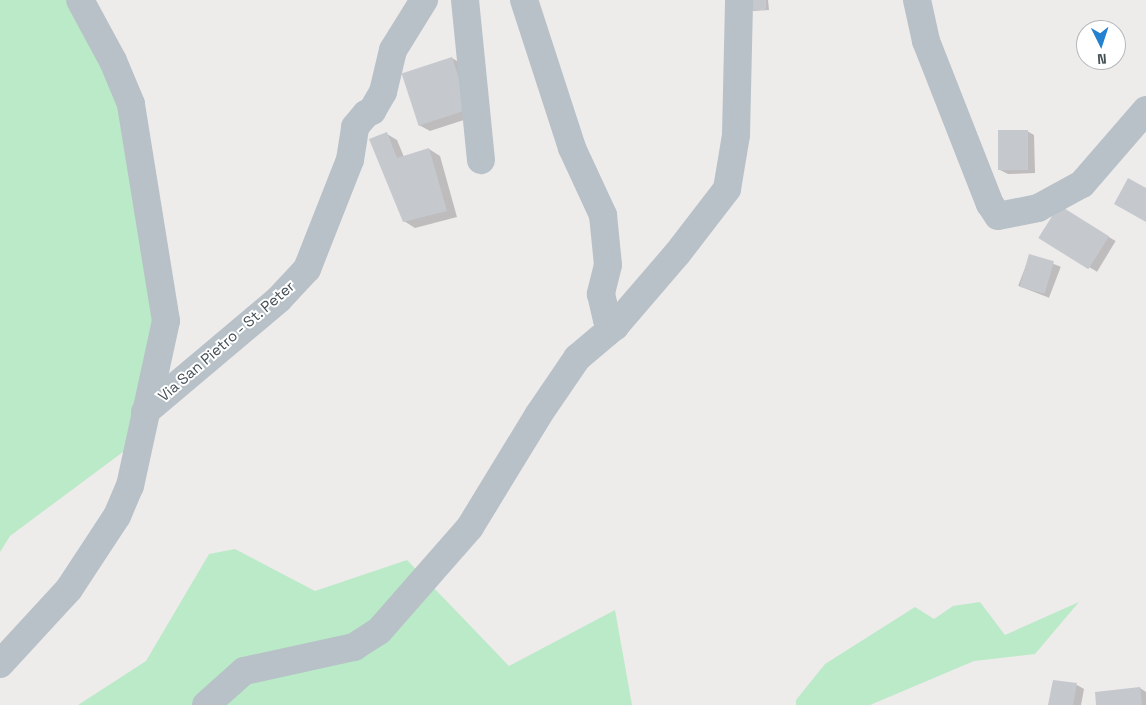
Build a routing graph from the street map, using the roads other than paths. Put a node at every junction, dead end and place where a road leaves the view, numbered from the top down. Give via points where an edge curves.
1 (80, 0) edge
2 (424, 0) edge
3 (465, 0) edge
4 (524, 0) edge
5 (739, 0) edge
6 (917, 0) edge
7 (1146, 110) edge
8 (481, 160) dead end
9 (615, 326) junction
10 (145, 412) junction
11 (0, 664) edge
12 (206, 705) edge

1 - 10 street via 113,61 138,126 148,218 166,321
2 - 10 street, Via San Pietro - St. Peter via 393,50 383,92 372,111 355,127 350,160 307,269 279,299
3 - 8 street
4 - 9 street via 572,148 603,215 608,265 601,294 607,319
5 - 9 street via 736,135 728,189
6 - 7 street via 930,49 990,204 998,216 1038,208 1082,184
9 - 12 street via 577,358 470,527 379,630 354,647 244,671
10 - 11 street via 130,486 100,547 69,589

